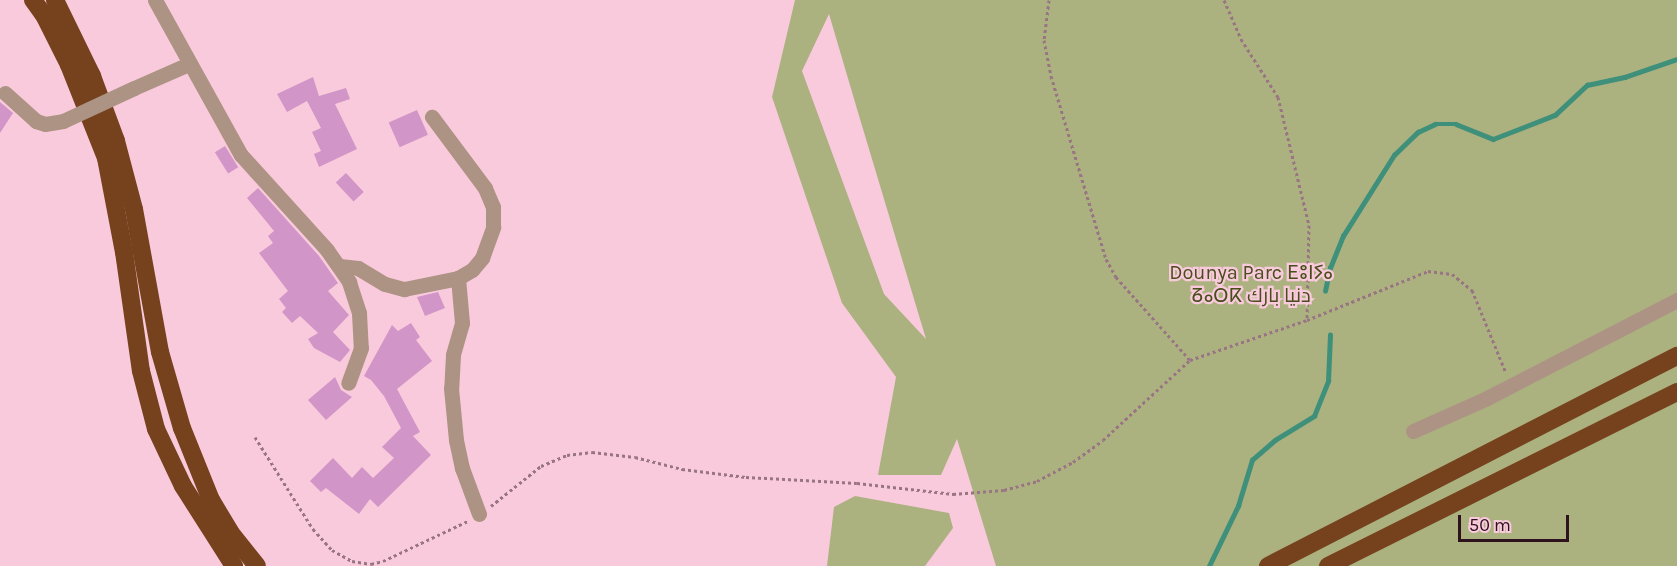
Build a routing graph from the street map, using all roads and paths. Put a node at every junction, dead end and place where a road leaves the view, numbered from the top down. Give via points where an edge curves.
1 (33, 0) edge
2 (55, 0) edge
3 (155, 0) edge
4 (1049, 0) edge
5 (1224, 0) edge
6 (189, 64) junction
7 (6, 93) dead end
8 (432, 117) dead end
9 (340, 266) junction
10 (459, 278) junction
11 (1677, 300) edge
12 (1306, 320) junction
13 (1677, 356) edge
14 (1190, 360) junction
15 (348, 383) dead end
16 (1511, 386) junction
17 (1677, 392) edge
18 (1413, 431) dead end
19 (255, 437) dead end
20 (479, 514) junction
21 (234, 566) edge
22 (257, 566) edge
23 (1268, 566) edge
24 (1328, 566) edge

1 - 21 highway via 69,65 106,158 141,371 156,429 183,486
2 - 22 highway via 92,76 116,141 142,243 160,352 182,428 211,500
3 - 6 street
4 - 14 path via 1044,40 1051,76 1106,259 1116,277
5 - 12 path via 1241,39 1278,97 1309,225
6 - 7 street, bridge via 63,121 45,124 36,121
6 - 9 street via 241,154
8 - 10 street via 485,188 493,207 493,226 482,258
9 - 10 street via 358,268 396,288
9 - 15 street via 355,296 361,330 361,348
10 - 20 street via 462,323 453,355 451,388 462,468
11 - 16 street
12 - 14 path
12 - 16 path via 1428,271 1452,274 1472,290
13 - 23 highway
14 - 20 path via 1103,440 1072,462 1037,481 1004,490 953,494 856,483 746,477 592,452 567,455 541,466
16 - 18 street
17 - 24 highway
19 - 20 path via 313,529 332,550 352,561 383,561

